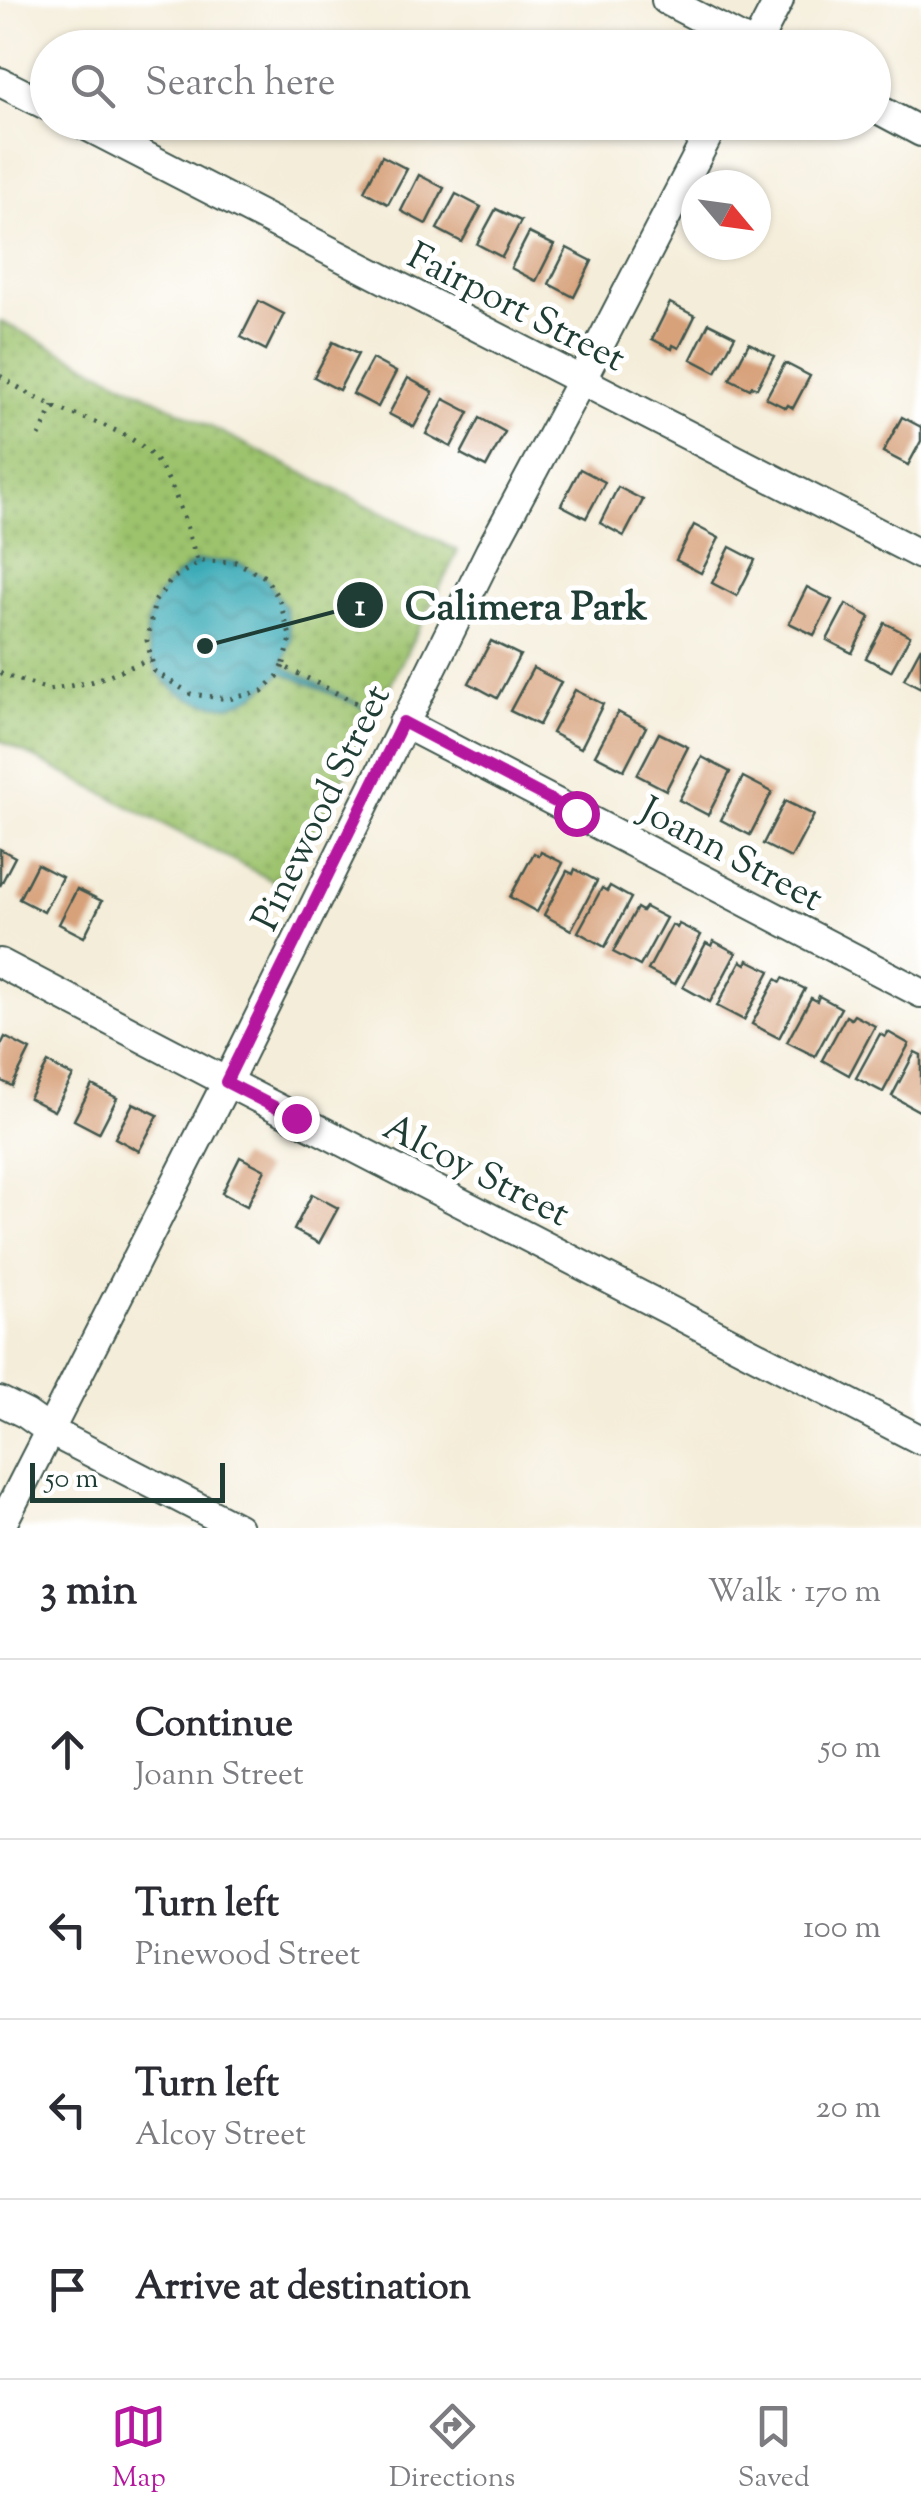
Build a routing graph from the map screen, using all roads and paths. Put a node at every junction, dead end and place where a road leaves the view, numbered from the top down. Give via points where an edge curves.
1 (666, 0) edge
2 (779, 0) edge
3 (723, 30) edge
4 (764, 30) edge
5 (0, 82) edge
6 (30, 97) edge
7 (891, 116) edge
8 (921, 132) edge
9 (114, 140) edge
10 (706, 140) edge
11 (0, 376) edge
12 (581, 381) junction
13 (54, 406) junction
14 (39, 436) dead end
15 (921, 555) edge
16 (198, 563) junction
17 (151, 659) junction
18 (283, 666) junction
19 (0, 673) edge
20 (392, 719) junction
21 (0, 963) edge
22 (921, 994) edge
23 (226, 1082) junction
24 (0, 1401) edge
25 (50, 1431) junction
26 (921, 1440) edge
27 (0, 1528) edge
28 (238, 1528) edge

1 - 3 street
2 - 4 street
5 - 6 street
7 - 8 street
9 - 12 street, Fairport Street
10 - 12 street, Pinewood Street
11 - 13 path
12 - 15 street, Fairport Street
12 - 20 street, Pinewood Street
13 - 14 path
13 - 16 path via 125,436 154,458 182,511
16 - 17 path via 173,578 155,601 146,640
16 - 18 path via 236,562 265,578 280,599 291,640
17 - 18 path via 154,670 191,694 230,699 262,691
17 - 19 path via 92,682 48,690
18 - 20 path
20 - 22 street, Joann Street
20 - 23 street, Pinewood Street
21 - 23 street, Alcoy Street
23 - 25 street, Pinewood Street
23 - 26 street, Alcoy Street
24 - 25 street
25 - 27 street, Pinewood Street
25 - 28 street

